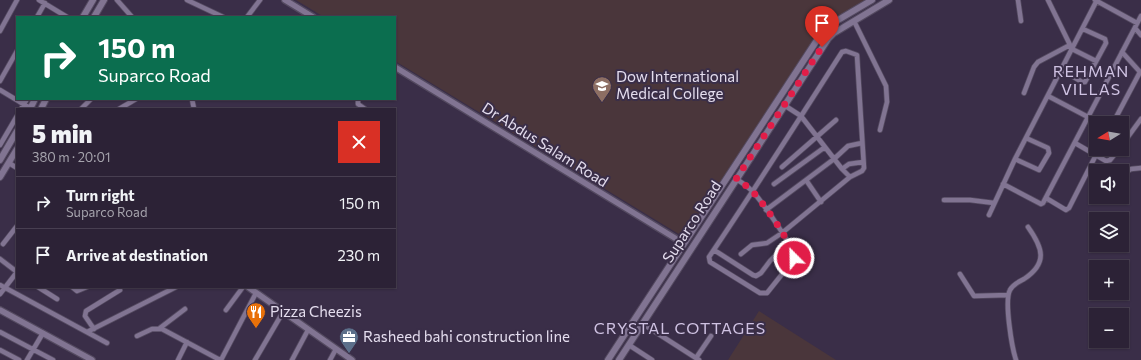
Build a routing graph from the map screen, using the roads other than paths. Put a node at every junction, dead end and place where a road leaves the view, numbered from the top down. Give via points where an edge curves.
1 (17, 0) edge
2 (40, 0) edge
3 (93, 0) edge
4 (104, 0) edge
5 (117, 0) edge
6 (186, 0) edge
7 (260, 0) edge
8 (285, 0) edge
9 (872, 0) edge
10 (888, 0) edge
11 (1018, 0) edge
12 (1048, 0) edge
13 (1096, 1) edge
14 (45, 3) junction
15 (38, 16) edge
16 (65, 16) edge
17 (84, 16) edge
18 (95, 16) edge
19 (131, 16) edge
20 (221, 16) edge
21 (248, 16) edge
22 (310, 16) edge
23 (1141, 16) edge
24 (854, 21) junction
25 (1021, 21) dead end
26 (1136, 26) junction
27 (1083, 29) junction
28 (0, 31) edge
29 (1141, 35) edge
30 (1071, 47) junction
31 (1122, 52) junction
32 (16, 54) edge
33 (1096, 61) junction
34 (396, 68) edge
35 (1062, 70) junction
36 (1141, 72) edge
37 (0, 81) edge
38 (0, 90) edge
39 (1024, 93) dead end
40 (1048, 96) junction
41 (90, 100) edge
42 (134, 100) edge
43 (358, 100) edge
44 (784, 105) junction
45 (23, 107) edge
46 (30, 108) edge
47 (82, 108) edge
48 (121, 108) edge
49 (364, 108) edge
50 (801, 116) junction
51 (1116, 116) edge
52 (16, 118) edge
53 (1088, 118) junction
54 (1141, 119) edge
55 (836, 120) dead end
56 (880, 130) dead end
57 (16, 133) edge
58 (1129, 135) edge
59 (817, 137) junction
60 (1026, 138) junction
61 (1075, 142) junction
62 (862, 143) junction
63 (0, 145) edge
64 (825, 147) junction
65 (16, 151) edge
66 (1089, 152) edge
67 (1095, 156) joint
68 (1113, 156) edge
69 (834, 159) junction
70 (1015, 159) junction
71 (0, 160) edge
72 (863, 162) junction
73 (8, 163) junction
74 (16, 167) edge
75 (782, 167) dead end
76 (1141, 168) edge
77 (842, 169) junction
78 (1129, 170) edge
79 (0, 177) edge
80 (850, 177) junction
81 (736, 179) junction
82 (806, 180) junction
83 (774, 184) dead end
84 (1003, 184) junction
85 (720, 188) junction
86 (727, 192) junction
87 (753, 192) junction
88 (1046, 198) junction
89 (944, 200) dead end
90 (821, 202) junction
91 (994, 203) junction
92 (766, 210) junction
93 (989, 215) dead end
94 (16, 227) edge
95 (1028, 227) dead end
96 (782, 233) junction
97 (683, 243) junction
98 (788, 243) junction
99 (3, 244) dead end
100 (714, 250) junction
101 (741, 254) dead end
102 (0, 259) edge
103 (16, 271) edge
104 (16, 273) edge
105 (960, 274) dead end
106 (2, 286) edge
107 (40, 288) edge
108 (73, 288) edge
109 (84, 288) edge
110 (173, 288) edge
111 (242, 288) edge
112 (249, 288) edge
113 (120, 290) dead end
114 (256, 293) junction
115 (0, 294) edge
116 (1008, 295) junction
117 (57, 299) dead end
118 (185, 309) dead end
119 (0, 310) edge
120 (226, 310) dead end
121 (282, 312) junction
122 (642, 324) junction
123 (160, 328) junction
124 (94, 329) junction
125 (308, 330) junction
126 (0, 332) edge
127 (87, 332) junction
128 (43, 333) junction
129 (137, 336) dead end
130 (711, 336) dead end
131 (187, 342) junction
132 (107, 343) dead end
133 (629, 345) junction
134 (32, 349) junction
135 (336, 349) junction
136 (0, 350) edge
137 (697, 359) edge
138 (18, 360) edge
139 (27, 360) edge
140 (53, 360) edge
141 (92, 360) edge
142 (178, 360) edge
143 (220, 360) edge
144 (255, 360) edge
145 (292, 360) edge
146 (330, 360) edge
147 (352, 360) edge
148 (608, 360) edge
149 (619, 360) edge
150 (652, 360) edge
151 (1016, 360) edge

1 - 28 street
2 - 14 street
3 - 17 main road
4 - 18 main road
5 - 19 street
6 - 20 street
7 - 21 street
8 - 22 street
9 - 85 main road, Suparco Road via 828,26 821,34
10 - 24 main road, Suparco Road
11 - 25 street
12 - 30 street
13 - 26 street
13 - 27 street
14 - 15 street
14 - 16 street
23 - 26 street
24 - 44 main road, Suparco Road via 828,39
24 - 56 street via 886,86 887,102
26 - 29 street
26 - 31 street
27 - 30 street
27 - 33 street via 1106,40
30 - 33 street
30 - 35 street
30 - 39 street via 1038,62
31 - 36 street
31 - 53 street
32 - 37 street
33 - 35 street via 1085,82
34 - 97 street, Dr Abdus Salam Road
35 - 40 street
36 - 51 street
38 - 45 street
40 - 53 street
40 - 60 street
41 - 47 street
42 - 48 street
43 - 49 street via 358,104
44 - 50 street
44 - 81 main road, Suparco Road
45 - 46 street
50 - 59 street
50 - 62 street via 842,52 856,53
50 - 87 street
52 - 63 street
53 - 61 street
54 - 58 street
55 - 59 street
57 - 71 main road
59 - 64 street
59 - 75 street
60 - 70 street
60 - 70 street via 1049,150 1041,169 1038,170
61 - 66 street
61 - 88 street
62 - 69 street via 848,146
62 - 72 street
64 - 69 street
64 - 83 street
65 - 73 main road
67 - 68 street via 1108,161
67 - 88 street via 1068,209
69 - 77 street
69 - 82 street
70 - 84 street
72 - 77 street via 849,164
72 - 80 street via 862,171
73 - 74 street
73 - 79 main road
76 - 78 street
77 - 80 street
80 - 90 street
81 - 86 main road, Suparco Road
81 - 87 street
82 - 90 street
82 - 92 street
84 - 88 street via 1041,204
84 - 91 street
85 - 86 main road
85 - 97 main road, Suparco Road
86 - 122 main road, Suparco Road
87 - 92 street
87 - 100 street
89 - 91 street
90 - 96 street
91 - 93 street
92 - 96 street
94 - 99 street
95 - 116 street via 1041,250 1040,264 1032,273 1013,285
96 - 98 street
96 - 101 street via 767,243 752,245
97 - 148 main road, Suparco Road
98 - 100 street via 761,273 754,276
98 - 100 street via 794,258 770,290 763,294 710,262
102 - 103 street
104 - 106 street
105 - 116 street via 974,296
106 - 115 street
106 - 127 street
107 - 117 street
108 - 109 street via 77,291
110 - 124 street
111 - 120 street
112 - 114 street
113 - 124 street via 86,311 86,316
114 - 121 street
114 - 143 street
116 - 151 street via 1009,322
118 - 123 street
119 - 128 street
121 - 125 street
121 - 144 street
122 - 133 main road, Suparco Road
122 - 137 street
123 - 129 street
123 - 131 street
124 - 127 street
125 - 135 street
125 - 145 street
126 - 134 street
127 - 132 street
128 - 134 street
128 - 141 street
130 - 137 street
131 - 142 street
131 - 143 street
133 - 149 main road, Suparco Road
133 - 150 street
134 - 139 street
134 - 140 street
135 - 146 street
135 - 147 street
136 - 138 street

